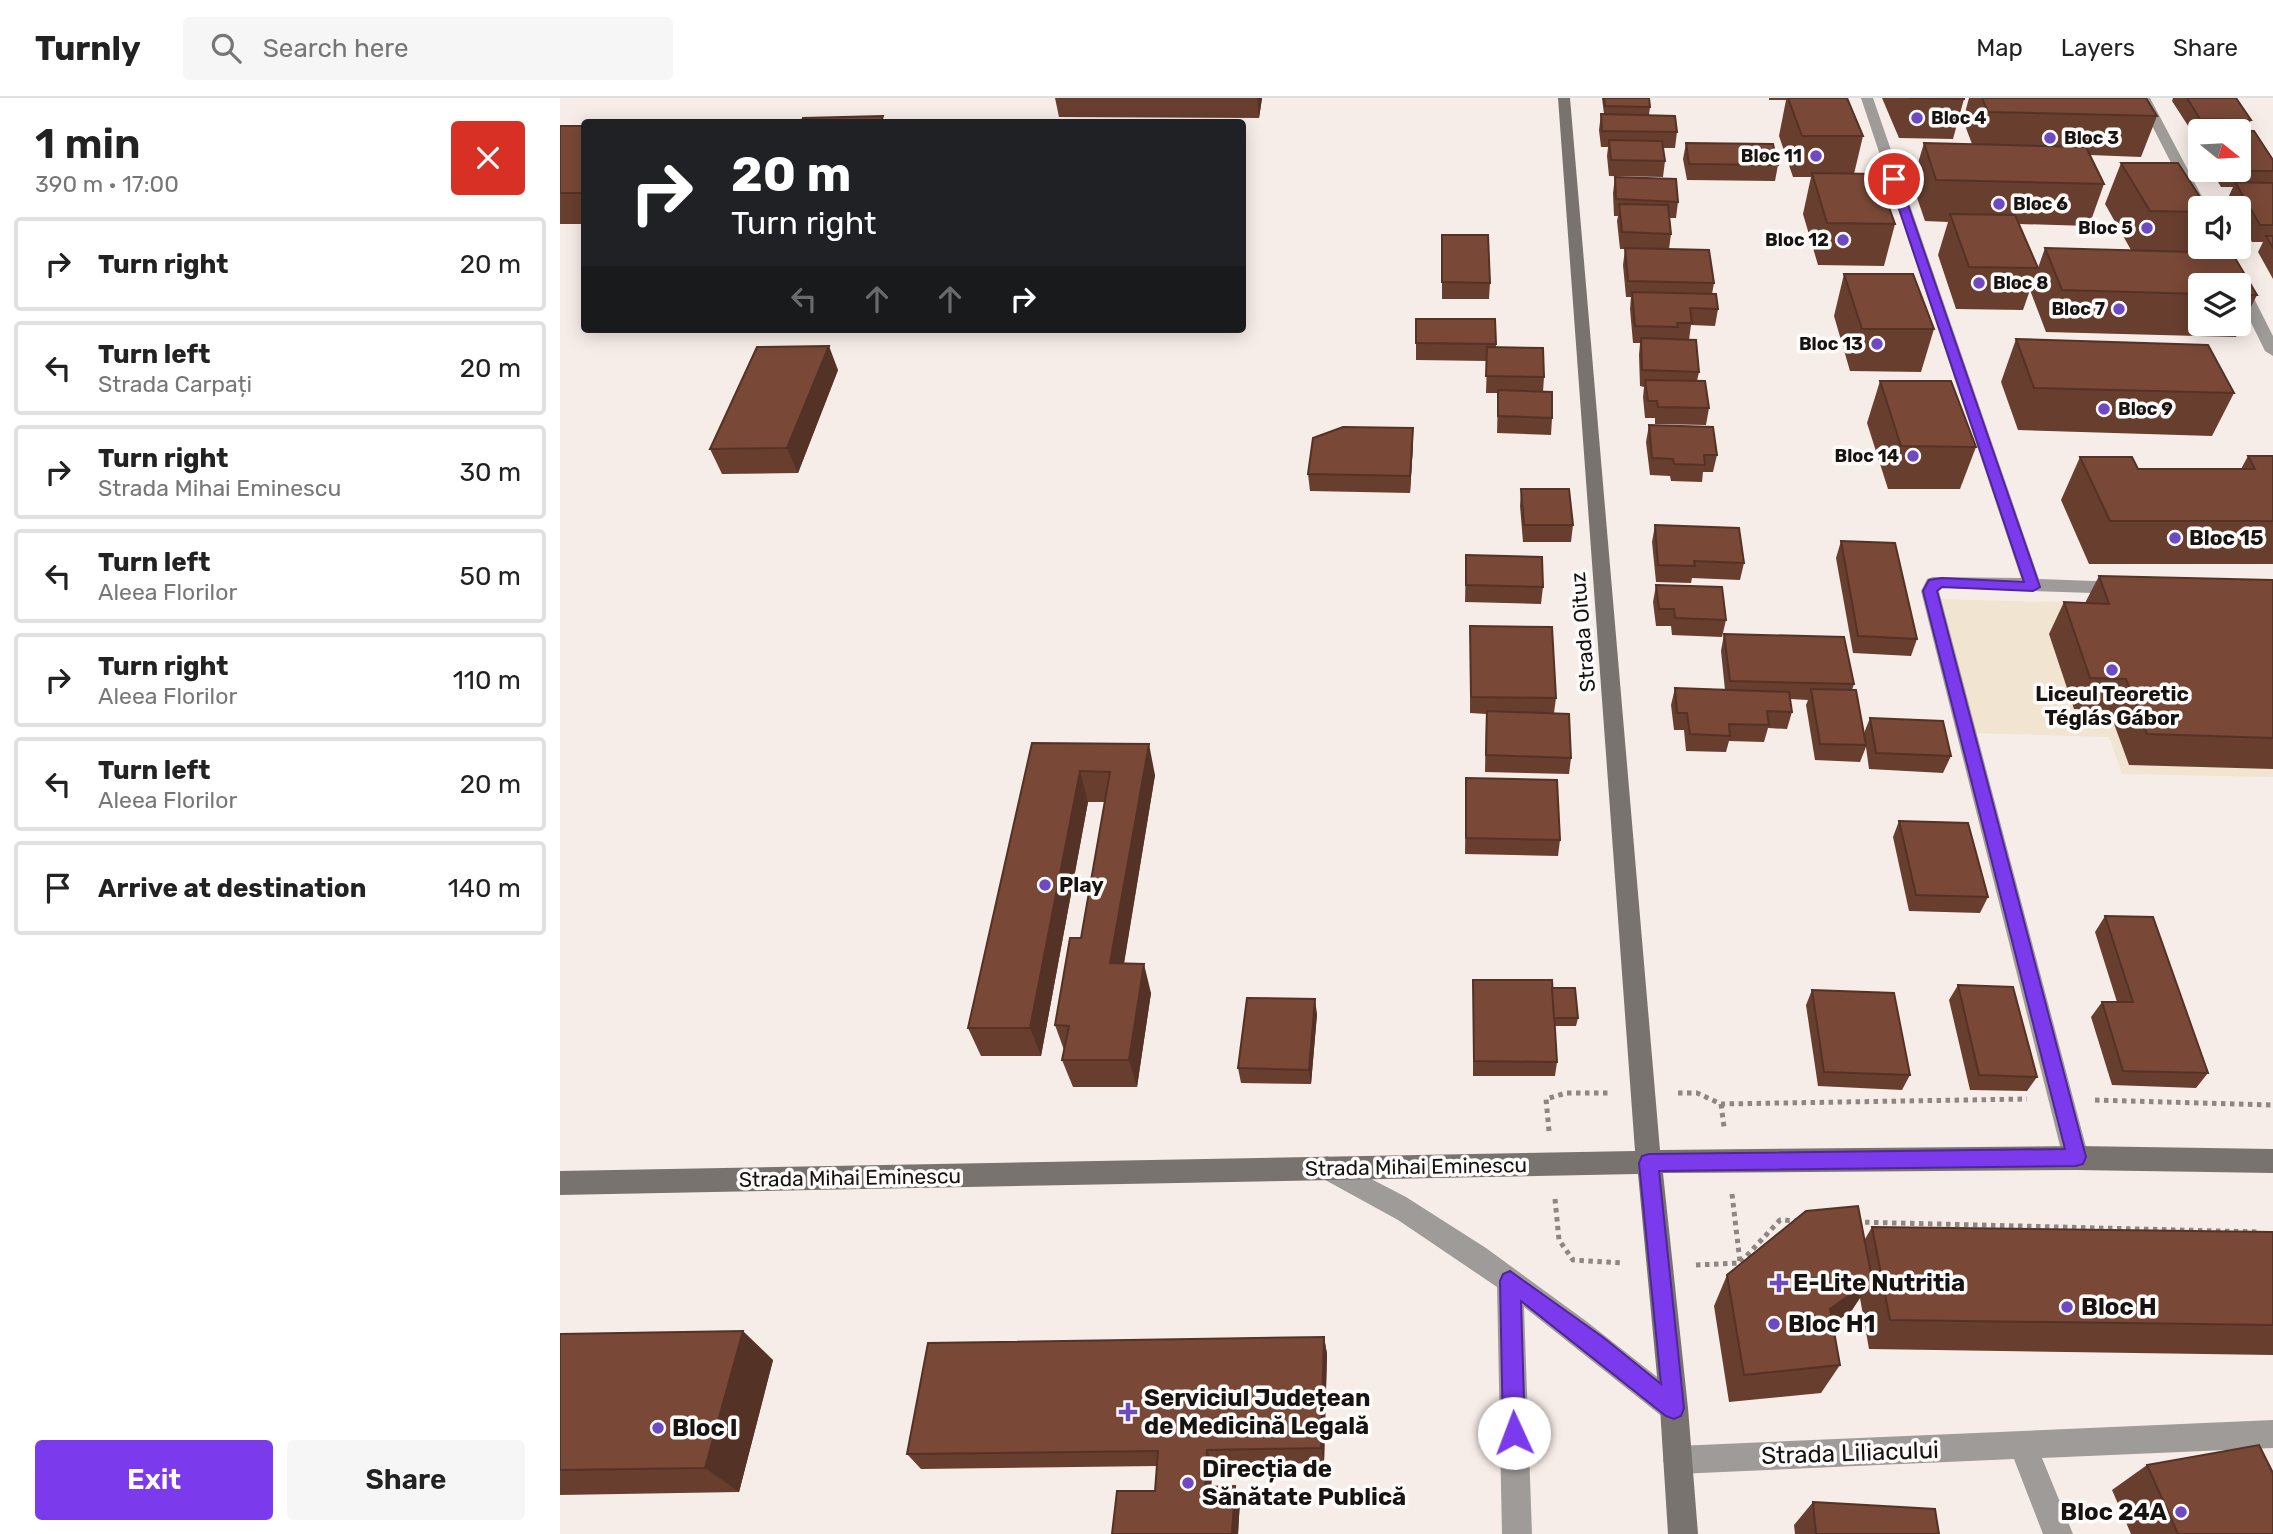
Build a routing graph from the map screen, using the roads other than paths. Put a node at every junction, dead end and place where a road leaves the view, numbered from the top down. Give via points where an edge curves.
1 (1564, 98) edge
2 (1867, 98) edge
3 (2144, 98) edge
4 (2195, 196) edge
5 (2227, 259) edge
6 (2273, 351) edge
7 (2033, 587) junction
8 (2140, 589) edge
9 (2076, 1157) junction
10 (2273, 1161) edge
11 (1649, 1163) junction
12 (1327, 1168) junction
13 (560, 1183) edge
14 (1510, 1281) junction
15 (1674, 1408) junction
16 (2273, 1434) edge
17 (2023, 1446) junction
18 (1677, 1460) junction
19 (1517, 1534) edge
20 (1683, 1534) edge
21 (2058, 1534) edge

1 - 11 main road, Strada Oituz
2 - 7 street
3 - 4 street
5 - 6 street
7 - 8 street
7 - 9 street via 1942,582 1933,583 1930,591
9 - 10 main road, Strada Mihai Eminescu
9 - 11 main road, Strada Mihai Eminescu
11 - 12 main road, Strada Mihai Eminescu
11 - 15 main road, Strada Oituz
12 - 13 main road, Strada Mihai Eminescu
12 - 14 street via 1406,1211
14 - 15 street
14 - 19 street
15 - 18 main road, Strada Oituz
16 - 17 street, Strada Liliacului
17 - 18 street, Strada Liliacului
17 - 21 street
18 - 20 main road, Strada Oituz

